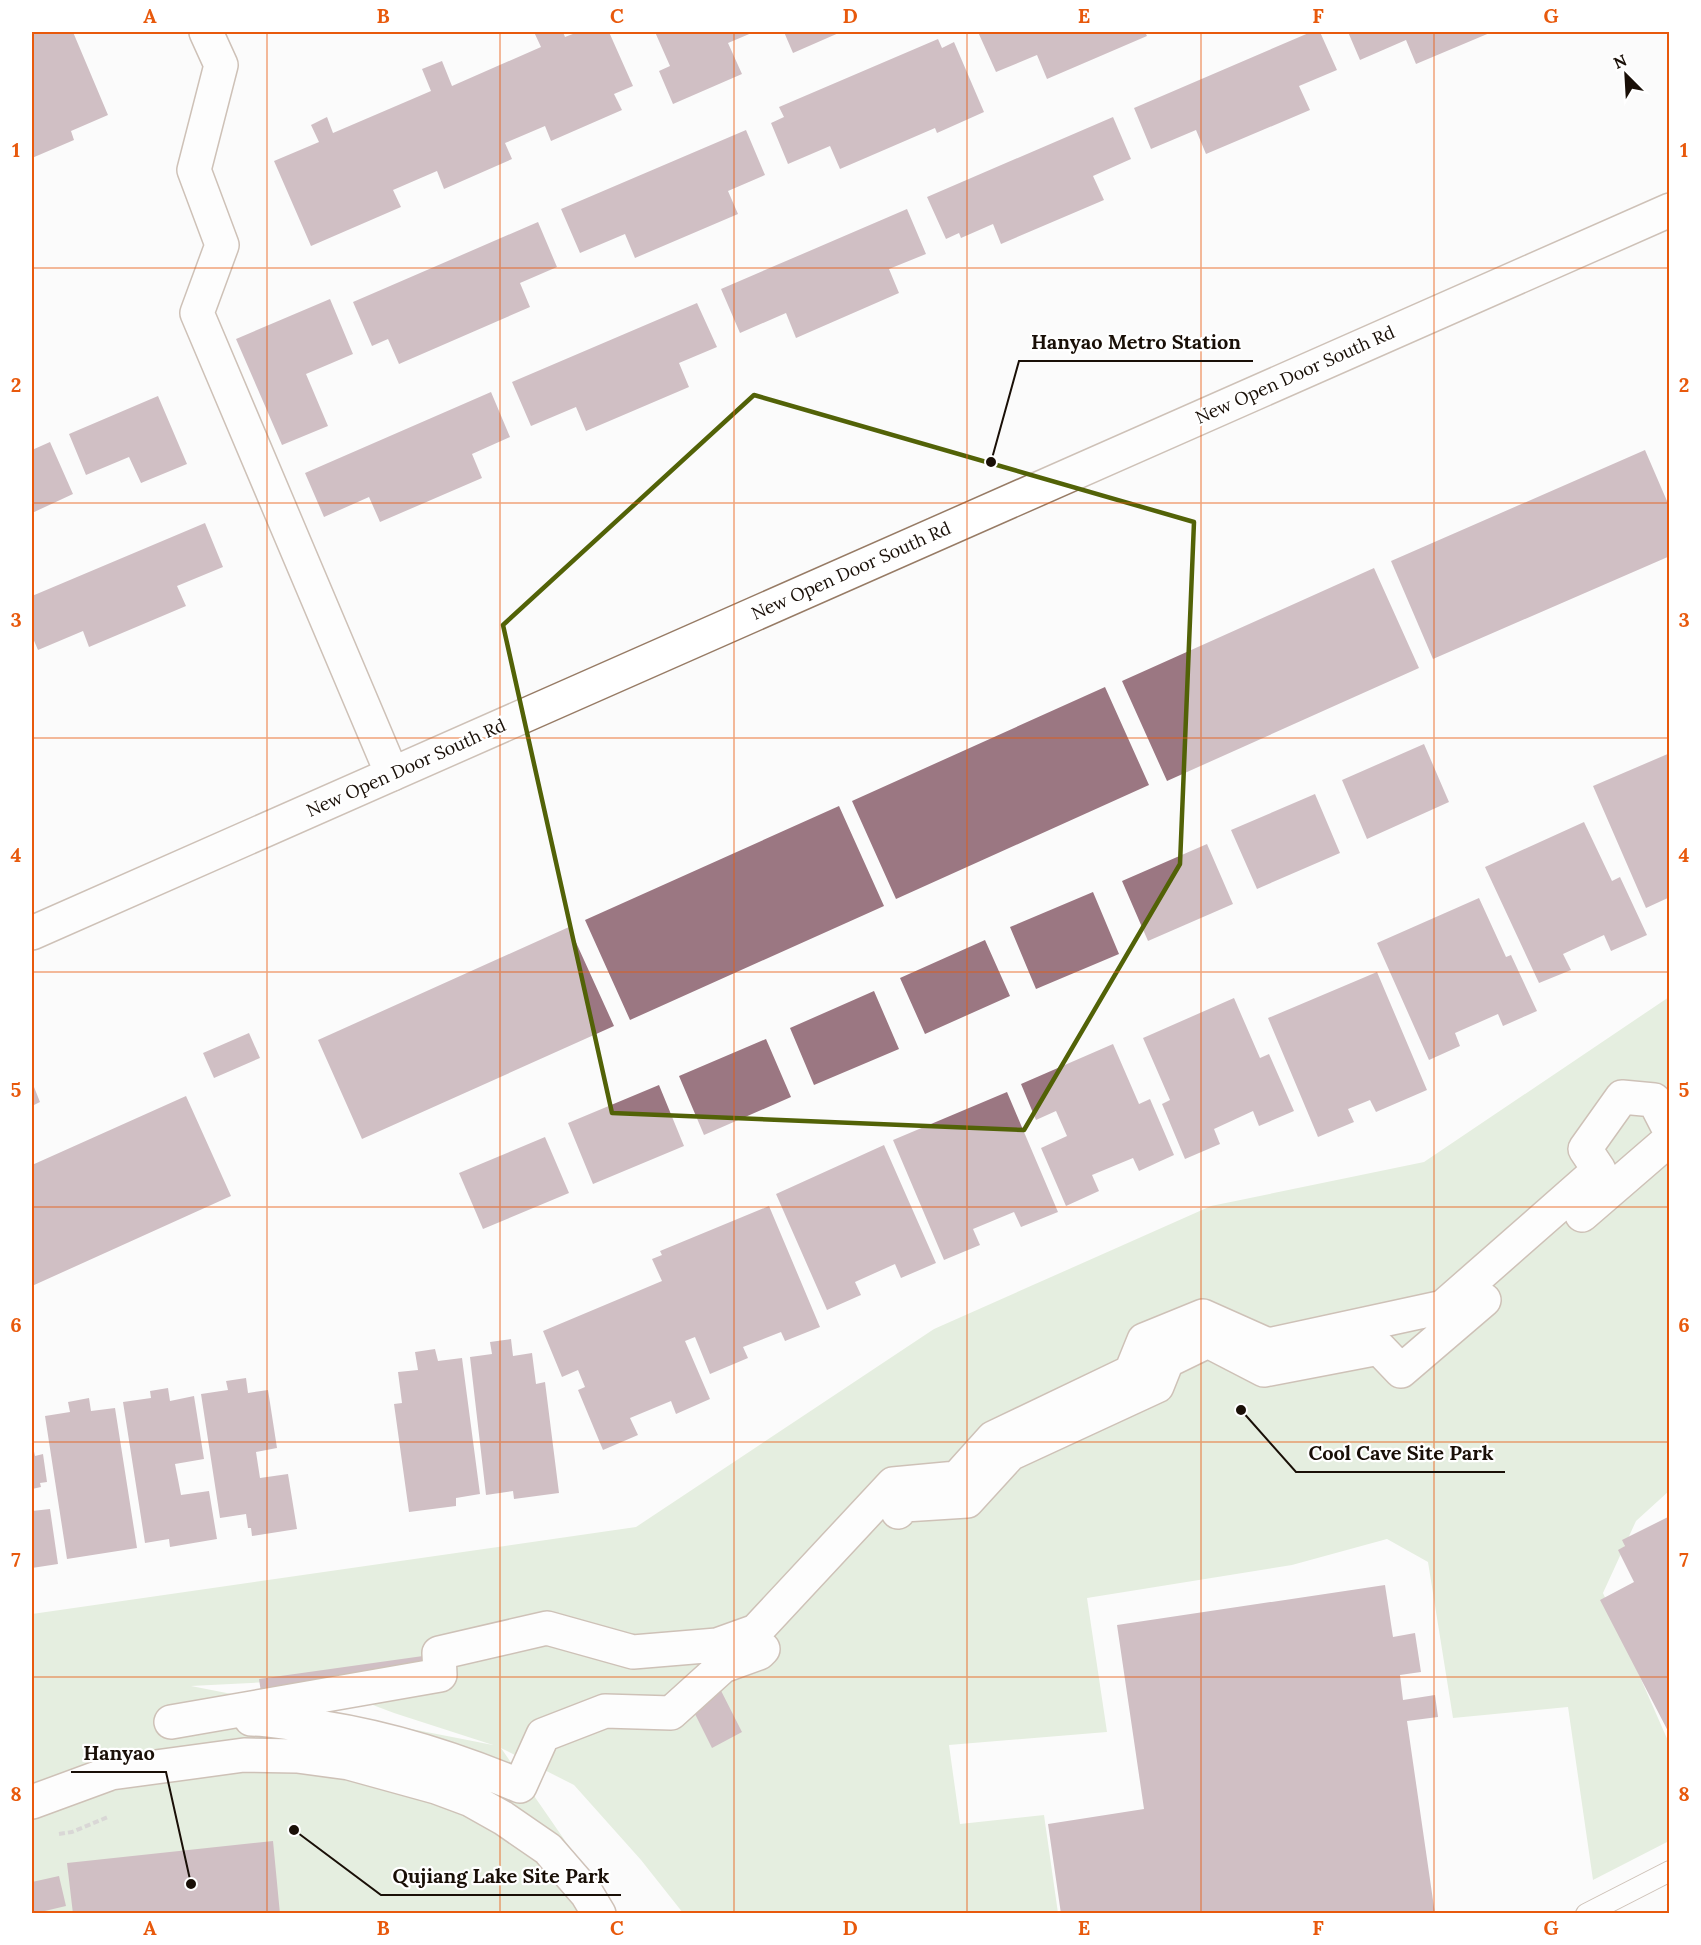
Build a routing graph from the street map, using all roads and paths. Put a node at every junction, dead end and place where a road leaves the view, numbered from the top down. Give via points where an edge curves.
1 (206, 32) edge
2 (1670, 210) edge
3 (392, 774) junction
4 (32, 933) edge
5 (1670, 1131) edge
6 (1670, 1139) edge
7 (32, 1802) edge
8 (113, 1815) dead end
9 (52, 1835) dead end
10 (1670, 1871) edge
11 (599, 1914) edge
12 (1586, 1914) edge

1 - 3 street via 221,65 194,170 222,245 197,313
2 - 3 street, New Open Door South Rd
3 - 4 street, New Open Door South Rd
5 - 6 street via 1654,1100 1622,1097 1585,1149 1599,1170 1443,1307 1268,1345 1203,1316 1144,1340 1131,1372 993,1438 957,1478 893,1484 756,1631 717,1645 633,1652 547,1628 439,1653 440,1675 171,1722 257,1719 337,1729 409,1747 520,1786 543,1735 605,1711 672,1713 723,1666 759,1653 904,1505 967,1501 1010,1454 1157,1386 1167,1361 1208,1341 1264,1370 1379,1348 1401,1371
7 - 11 street via 111,1773 244,1755 349,1762 436,1787 471,1800 502,1818 548,1849
8 - 9 path via 72,1832
10 - 12 lane

